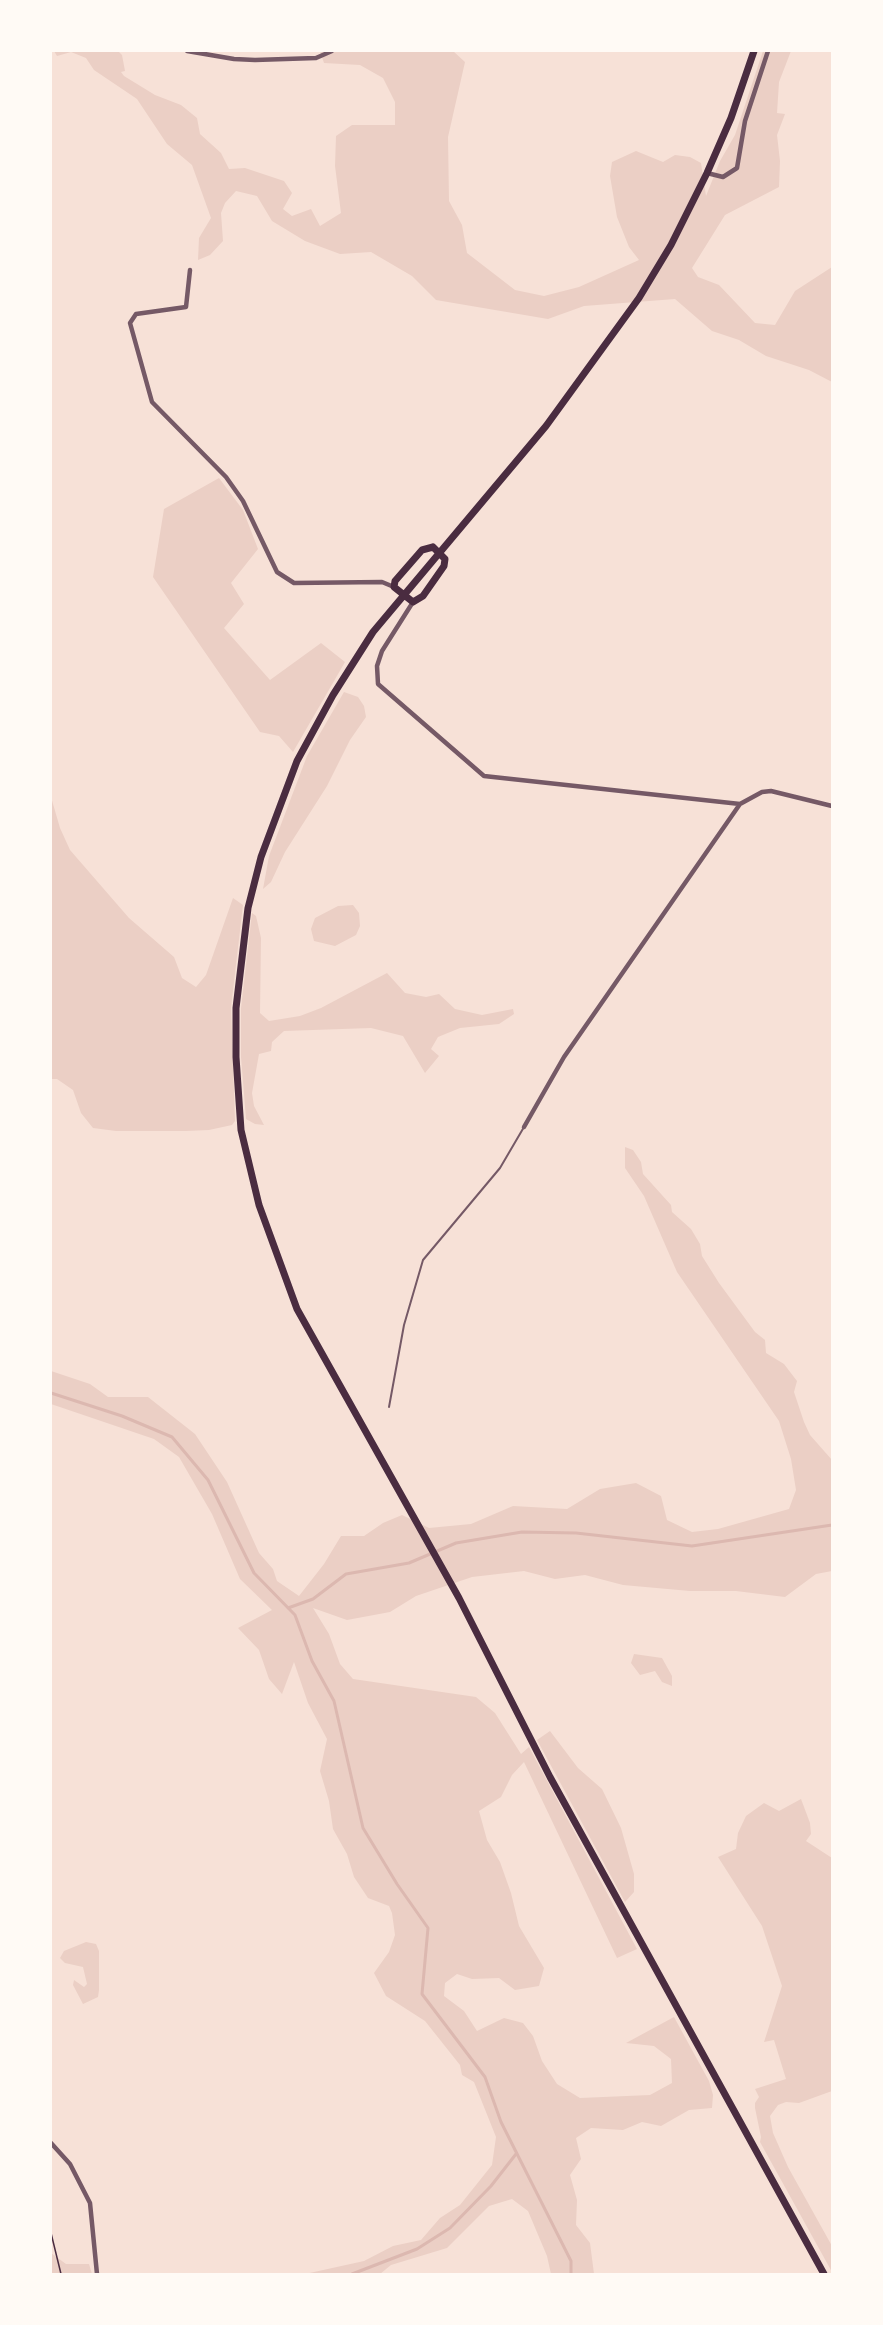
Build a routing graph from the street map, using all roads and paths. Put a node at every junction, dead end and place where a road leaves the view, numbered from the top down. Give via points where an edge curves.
1 (187, 51) edge
2 (332, 51) edge
3 (754, 51) edge
4 (768, 51) edge
5 (707, 173) junction
6 (190, 270) dead end
7 (394, 587) junction
8 (403, 596) junction
9 (413, 602) junction
10 (740, 804) junction
11 (832, 806) edge
12 (524, 1127) joint
13 (389, 1407) dead end
14 (51, 2143) edge
15 (51, 2233) edge
16 (61, 2274) edge
17 (97, 2274) edge
18 (824, 2274) edge

1 - 2 street via 255,60 316,58
3 - 5 main road
4 - 5 street via 745,121 737,168 723,177
5 - 8 main road via 671,245 598,358
6 - 7 street via 186,307 136,314 130,322 152,402 226,477 243,501 277,572 294,583 382,582
7 - 8 main road
7 - 9 main road via 394,581 422,550 433,547 445,559 444,566 423,596
8 - 9 main road
8 - 18 main road via 357,657 297,761 261,857 243,939 236,1008 241,1130 259,1205 297,1309 459,1598 514,1708
9 - 10 street via 382,651 377,666 378,684 484,776
10 - 11 street via 771,791
10 - 12 street via 569,1049
12 - 13 lane via 500,1168 423,1260 404,1325
14 - 17 street via 70,2163 90,2203
15 - 16 path

